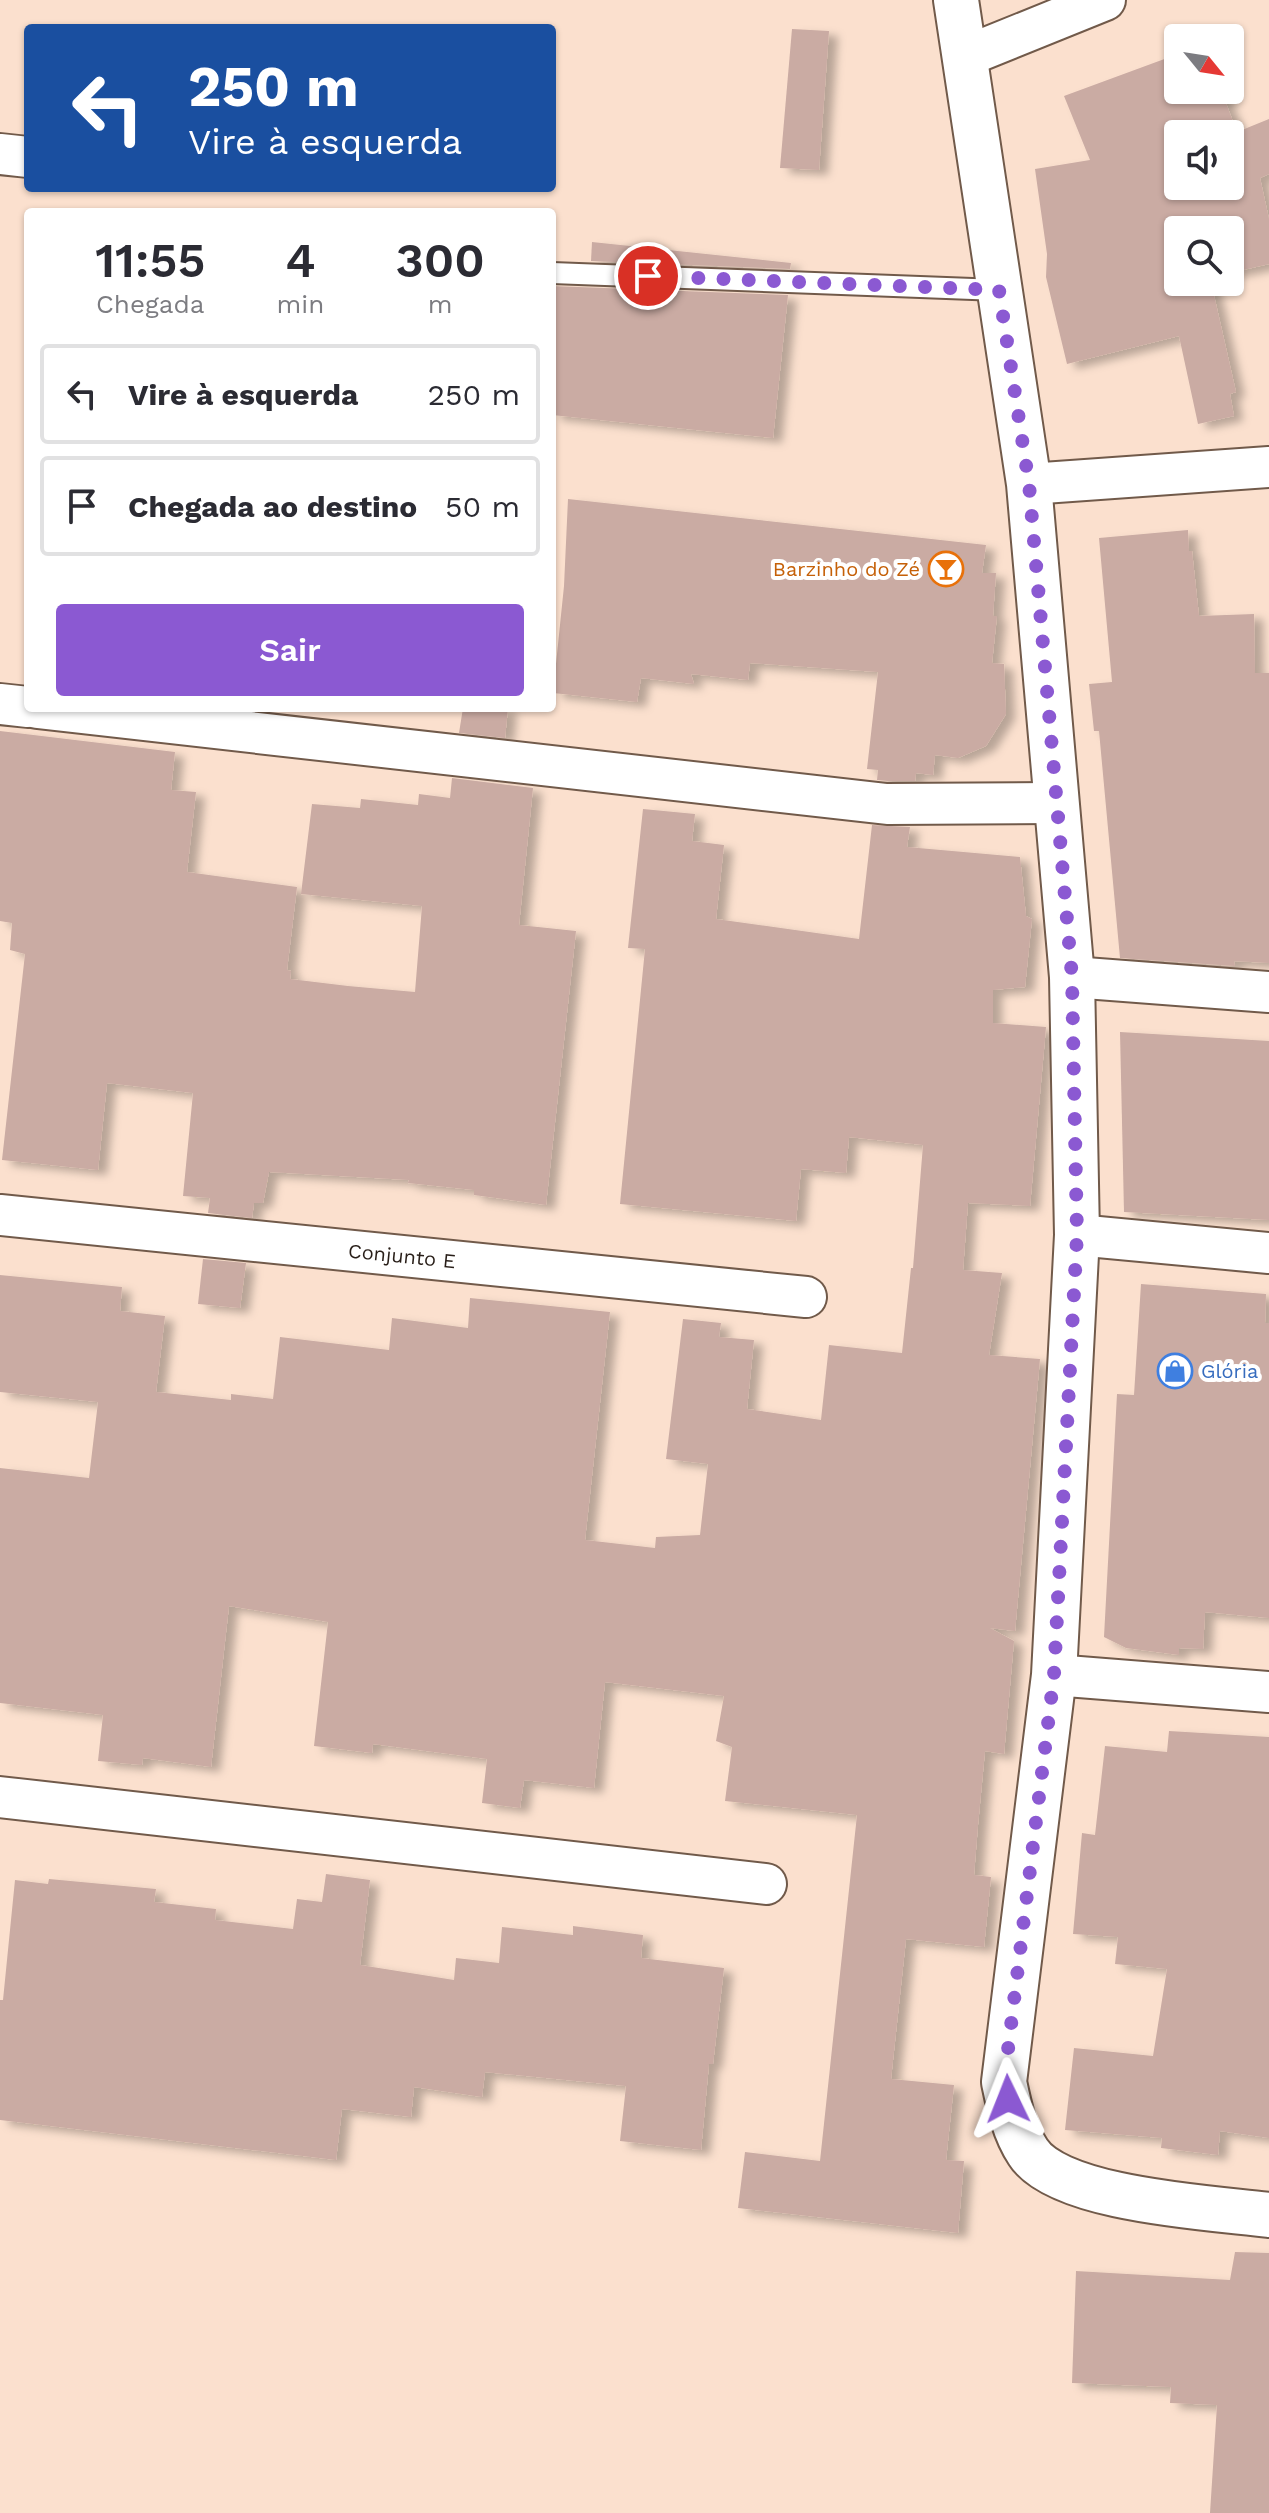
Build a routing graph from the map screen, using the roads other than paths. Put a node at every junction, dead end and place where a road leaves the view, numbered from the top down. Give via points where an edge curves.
1 (956, 0) edge
2 (1105, 0) edge
3 (964, 57) junction
4 (0, 154) edge
5 (24, 157) edge
6 (556, 273) edge
7 (999, 290) junction
8 (1269, 467) edge
9 (1029, 484) junction
10 (0, 704) edge
11 (24, 707) edge
12 (72, 712) edge
13 (1055, 803) junction
14 (1072, 977) junction
15 (1269, 992) edge
16 (0, 1215) edge
17 (1077, 1235) junction
18 (1269, 1253) edge
19 (806, 1297) dead end
20 (1054, 1675) junction
21 (1269, 1692) edge
22 (0, 1797) edge
23 (766, 1884) dead end
24 (1269, 2215) edge

1 - 3 street
2 - 3 street
3 - 7 street
4 - 5 street
6 - 7 lane
7 - 9 street
8 - 9 street
9 - 13 street
10 - 11 street
12 - 13 street via 887,804
13 - 14 street
14 - 15 street
14 - 17 street
16 - 19 street, Conjunto E
17 - 18 street
17 - 20 street
20 - 21 street
20 - 24 street via 1004,2082 1012,2117 1029,2154 1059,2177 1112,2195
22 - 23 street

